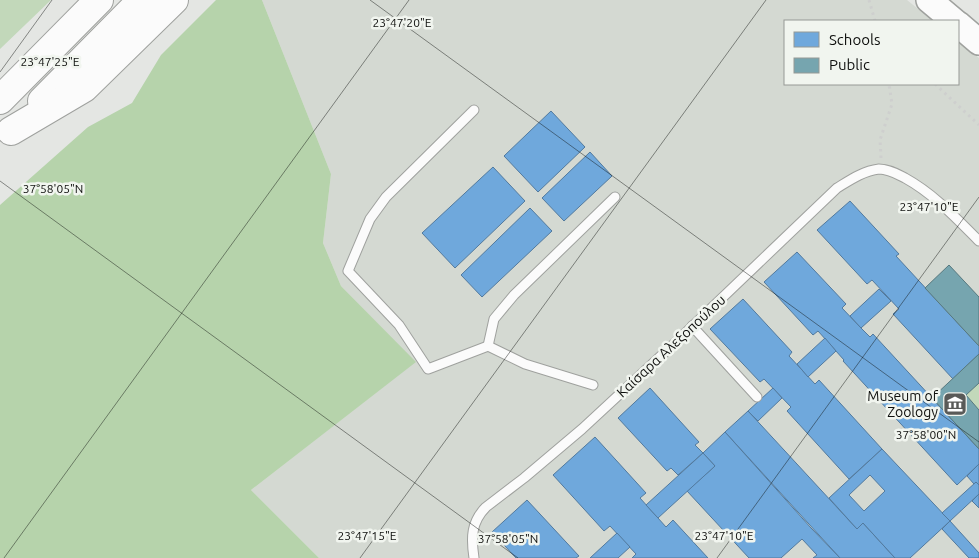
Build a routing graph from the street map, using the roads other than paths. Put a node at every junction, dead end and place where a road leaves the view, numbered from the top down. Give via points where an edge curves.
1 (86, 0) edge
2 (99, 0) edge
3 (142, 0) edge
4 (174, 0) edge
5 (929, 0) edge
6 (953, 20) edge
7 (959, 25) edge
8 (979, 42) edge
9 (55, 45) junction
10 (0, 100) edge
11 (474, 110) dead end
12 (6, 137) edge
13 (615, 197) dead end
14 (979, 241) edge
15 (692, 326) junction
16 (488, 346) junction
17 (593, 385) dead end
18 (758, 397) dead end
19 (474, 558) edge

1 - 9 main road
2 - 9 main road
3 - 12 main road
4 - 12 main road via 84,88
5 - 6 main road
7 - 8 main road
9 - 10 main road
11 - 16 lane via 386,197 370,219 348,271 400,325 428,369
13 - 16 lane via 514,295 494,319
14 - 15 lane, Καίσαρα Αλεξοπούλου via 937,200 916,185 893,172 881,169 867,172 837,188
15 - 18 lane
15 - 19 lane, Καίσαρα Αλεξοπούλου via 582,429 480,512 472,532
16 - 17 lane via 526,364

